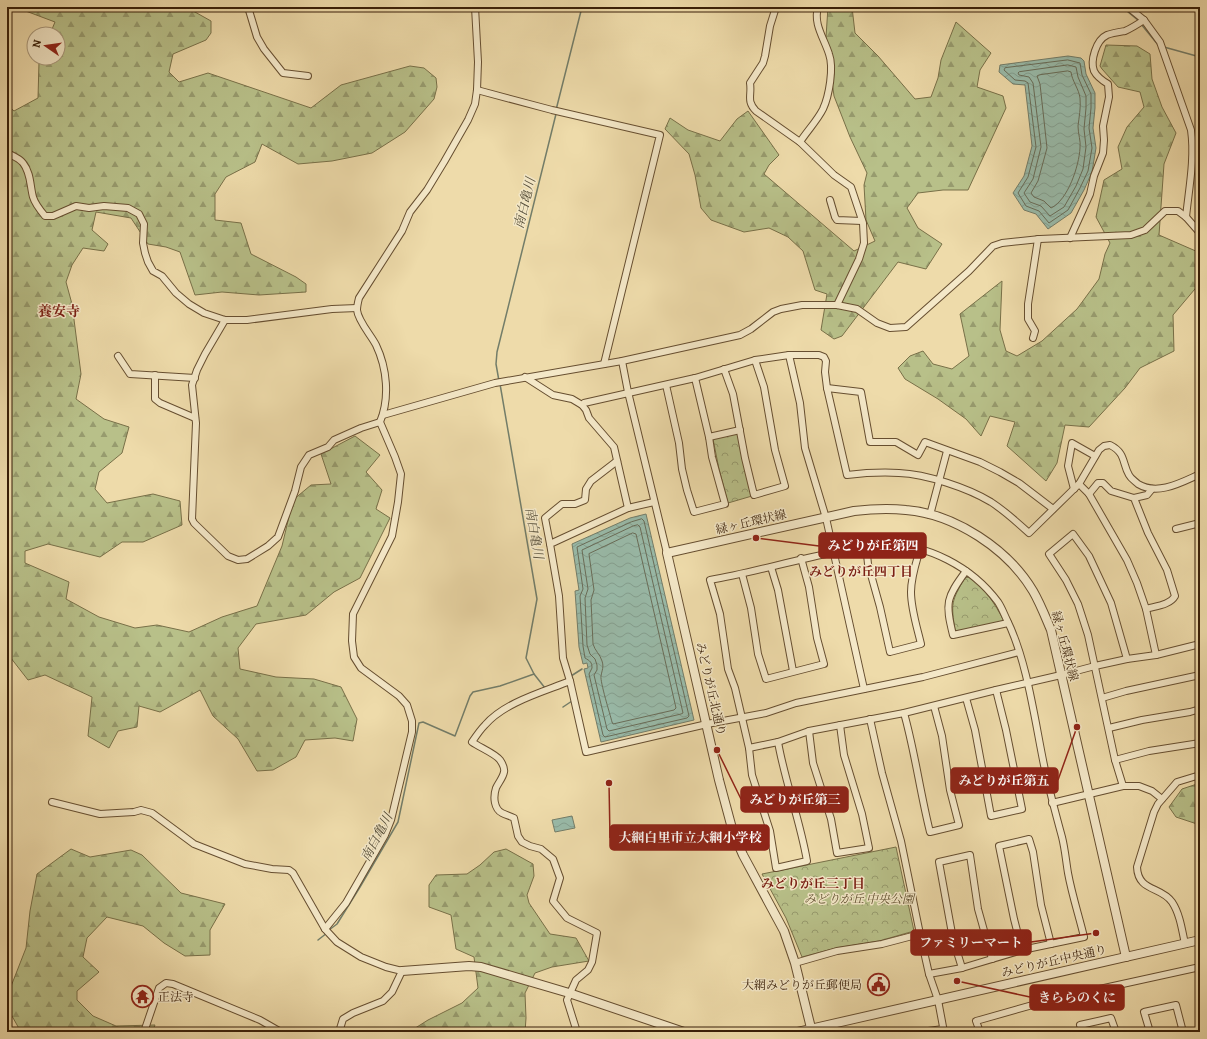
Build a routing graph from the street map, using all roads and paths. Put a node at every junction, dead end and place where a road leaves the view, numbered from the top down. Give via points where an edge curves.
1 (248, 7) edge
2 (475, 7) edge
3 (776, 7) edge
4 (818, 7) edge
5 (1128, 7) edge
6 (1141, 22) junction
7 (308, 76) dead end
8 (477, 90) junction
9 (800, 142) junction
10 (7, 153) edge
11 (830, 200) dead end
12 (1186, 217) junction
13 (862, 220) junction
14 (1200, 234) edge
15 (1070, 238) junction
16 (1038, 239) junction
17 (837, 305) junction
18 (357, 308) junction
19 (225, 320) junction
20 (1033, 338) dead end
21 (789, 355) junction
22 (118, 356) dead end
23 (622, 360) junction
24 (755, 360) junction
25 (604, 364) junction
26 (724, 369) junction
27 (155, 375) junction
28 (525, 377) junction
29 (195, 378) junction
30 (694, 378) junction
31 (666, 385) junction
32 (827, 388) junction
33 (628, 392) junction
34 (582, 405) junction
35 (383, 415) junction
36 (195, 418) junction
37 (380, 422) junction
38 (740, 430) junction
39 (709, 437) junction
40 (948, 451) junction
41 (1095, 456) junction
42 (618, 460) junction
43 (1200, 474) edge
44 (939, 481) junction
45 (1076, 486) junction
46 (1152, 489) junction
47 (1089, 494) junction
48 (1134, 498) junction
49 (654, 502) junction
50 (628, 508) junction
51 (1053, 509) junction
52 (930, 515) junction
53 (826, 518) junction
54 (1200, 523) edge
55 (1176, 528) dead end
56 (550, 544) junction
57 (866, 546) junction
58 (920, 549) junction
59 (834, 552) junction
60 (667, 553) junction
61 (801, 558) junction
62 (771, 568) junction
63 (966, 571) junction
64 (742, 574) junction
65 (1146, 609) junction
66 (1008, 623) junction
67 (1200, 644) edge
68 (1019, 652) junction
69 (1156, 655) junction
70 (1127, 659) junction
71 (1095, 666) junction
72 (794, 671) junction
73 (1061, 675) junction
74 (1200, 675) edge
75 (570, 682) junction
76 (1027, 684) junction
77 (864, 688) junction
78 (996, 690) junction
79 (966, 698) junction
80 (1102, 698) junction
81 (934, 706) junction
82 (1200, 710) edge
83 (904, 713) junction
84 (742, 718) junction
85 (870, 719) junction
86 (707, 724) junction
87 (840, 725) junction
88 (1109, 728) junction
89 (809, 731) junction
90 (778, 742) junction
91 (1200, 743) edge
92 (749, 748) junction
93 (1115, 760) junction
94 (1200, 775) edge
95 (1123, 786) junction
96 (1088, 795) junction
97 (1162, 799) junction
98 (52, 802) dead end
99 (1052, 803) junction
100 (325, 929) junction
101 (920, 934) junction
102 (1200, 940) edge
103 (1051, 944) junction
104 (1185, 944) junction
105 (1022, 950) junction
106 (1126, 957) junction
107 (992, 959) junction
108 (796, 963) junction
109 (1200, 967) edge
110 (962, 968) junction
111 (402, 971) junction
112 (929, 974) junction
113 (570, 993) junction
114 (938, 1000) junction
115 (812, 1030) edge
116 (944, 1030) edge
117 (144, 1032) edge
118 (281, 1032) edge
119 (339, 1032) edge
120 (577, 1032) edge
121 (684, 1032) edge
122 (796, 1032) edge
123 (921, 1032) edge
124 (980, 1032) edge
125 (1082, 1032) edge
126 (1116, 1032) edge
127 (1150, 1032) edge
128 (1183, 1032) edge

1 - 7 street via 257,37 280,70 283,73
2 - 8 street
3 - 9 street via 763,63 750,83 750,101 756,111
4 - 9 street via 818,27 830,55 831,80 823,108
5 - 6 street
6 - 12 street via 1160,42 1191,130 1191,166
6 - 15 street via 1126,30 1106,35 1098,44 1093,67 1095,74 1108,84 1109,97 1103,126 1103,153 1090,194
8 - 18 street via 475,104 468,120 359,298
8 - 25 street via 660,135
9 - 13 street via 850,187
10 - 19 street via 24,164 33,197 45,216 53,216 76,206 128,208 139,214 144,224 145,253 153,271 162,276 194,307
11 - 13 street via 838,220
12 - 14 street
12 - 15 street via 1178,211 1164,211 1145,230 1131,235
13 - 17 street via 864,242 859,259
15 - 16 street
16 - 17 street via 993,246 906,327 890,328 877,323 857,309
16 - 20 street via 1028,304 1028,319 1035,331
17 - 23 street via 802,305 781,309 740,335
18 - 19 street via 332,308 247,320
18 - 35 street via 383,362 386,381
19 - 29 street via 205,354
21 - 24 street
21 - 32 street via 824,357
21 - 53 street via 800,403 806,448
22 - 27 street via 130,374
23 - 25 street
23 - 33 street
24 - 26 street
24 - 38 street via 764,387 775,450 785,486 754,495
25 - 28 street
26 - 30 street
26 - 38 street via 733,394
27 - 29 street
27 - 36 street via 155,398 160,403
28 - 34 street via 554,395 572,399
28 - 35 street
29 - 36 street via 192,392
30 - 31 street
30 - 39 street
31 - 33 street
31 - 39 street via 684,476 694,512 726,504 712,457
32 - 40 street via 861,392 870,442 896,442 918,455 925,442
32 - 44 street via 847,475 900,473
33 - 34 street
33 - 49 street
34 - 42 street via 589,418 614,447
35 - 37 street
36 - 37 street via 192,519 194,524 228,556 238,560 247,559 268,546 278,536 302,467 309,455 328,447 334,440
37 - 100 street via 401,474 398,502 392,536 353,614 352,641 354,657 361,668 407,705 412,721 412,732 386,835 346,903
38 - 39 street
40 - 44 street
40 - 51 street via 1000,472
41 - 45 street
41 - 45 street via 1072,443 1068,466
41 - 46 street via 1104,446 1114,447 1123,457 1129,476 1145,488
42 - 50 street
42 - 56 street via 591,481 586,489 585,500 575,504 562,504 545,518
43 - 46 street via 1169,486
44 - 51 street via 971,492 990,502 1029,533
44 - 52 street
45 - 47 street
45 - 51 street
46 - 48 street via 1147,495
47 - 48 street via 1098,483 1104,483 1111,492
47 - 65 street via 1127,560
48 - 65 street via 1167,570 1175,596
49 - 50 street
49 - 60 street
50 - 56 street
52 - 53 street, 緑ヶ丘環状線 via 907,510 874,509
52 - 73 street, 緑ヶ丘環状線 via 963,528 984,540 1016,569 1032,590 1051,630
53 - 59 street
53 - 60 street, 緑ヶ丘環状線
54 - 55 street
56 - 75 street via 559,596 563,658
57 - 58 street via 883,544
57 - 58 street via 868,564 890,652 921,644 911,592 912,575
57 - 59 street
58 - 63 street via 949,560
59 - 61 street
59 - 77 street
60 - 86 street, みどりが丘北通り
61 - 62 street
61 - 72 street via 824,664
62 - 64 street
62 - 72 street via 778,590
63 - 66 street via 981,583 998,603
63 - 66 street via 949,599 948,613 953,636
64 - 72 street via 751,608 758,654 766,679
64 - 84 street via 710,580 720,614 728,669
65 - 69 street
66 - 68 street
67 - 69 street
68 - 76 street
68 - 77 street via 923,677
69 - 70 street
70 - 71 street
70 - 71 street via 1111,603 1089,556 1074,534 1049,554 1078,604
71 - 73 street
71 - 80 street
73 - 76 street
73 - 96 street, 緑ヶ丘環状線
74 - 80 street
75 - 86 street via 586,752
75 - 113 street via 517,702 499,713 485,724 472,742 500,759 503,766 504,774 494,796 497,808 501,813 514,818 522,842 541,849 553,859 560,878 553,901 567,918 597,933 592,962 588,970 576,980
76 - 78 street
76 - 99 street
77 - 84 street
78 - 79 street
78 - 79 street via 1022,809 991,816 975,730
79 - 81 street
80 - 88 street
81 - 83 street
81 - 83 street via 959,825 930,832
82 - 88 street
83 - 85 street
84 - 86 street
84 - 92 street
85 - 87 street
85 - 101 street via 901,841
86 - 108 street, みどりが丘北通り via 733,832 784,931
87 - 89 street
87 - 89 street via 844,755 862,814 869,848 837,853 831,819 813,763
88 - 93 street
89 - 90 street
90 - 92 street
90 - 92 street via 782,768 802,836 806,861 776,868 770,831 752,775
91 - 93 street via 1148,751
93 - 95 street
94 - 97 street via 1178,782
95 - 96 street
95 - 97 street via 1139,786 1152,791
96 - 99 street
96 - 106 street, 緑ヶ丘環状線
97 - 104 street via 1154,812 1137,873 1145,885 1165,895 1172,902
98 - 100 street via 100,814 141,810 152,813 194,844 244,864 289,870
99 - 103 street via 1084,937
100 - 111 street via 337,942 352,952
101 - 108 street
101 - 112 street
102 - 104 street, みどりが丘中央通り
103 - 105 street
103 - 105 street via 1029,839 999,846
104 - 106 street, みどりが丘中央通り
105 - 107 street
106 - 114 street, みどりが丘中央通り
107 - 110 street
107 - 110 street via 978,909 970,855 938,862 953,939
108 - 115 street, みどりが丘北通り
109 - 124 street via 1054,999 976,1021
110 - 112 street
111 - 113 street via 481,967
111 - 119 street via 392,992 383,1001 353,1012 343,1019
112 - 114 street
113 - 120 street via 567,1000
113 - 121 street
114 - 115 street, みどりが丘中央通り
114 - 116 street
115 - 122 street, みどりが丘中央通り
116 - 123 street
117 - 118 street via 159,988 166,984 173,984 260,1020
125 - 126 street via 1080,1025 1111,1018
127 - 128 street via 1144,1012 1176,1005

